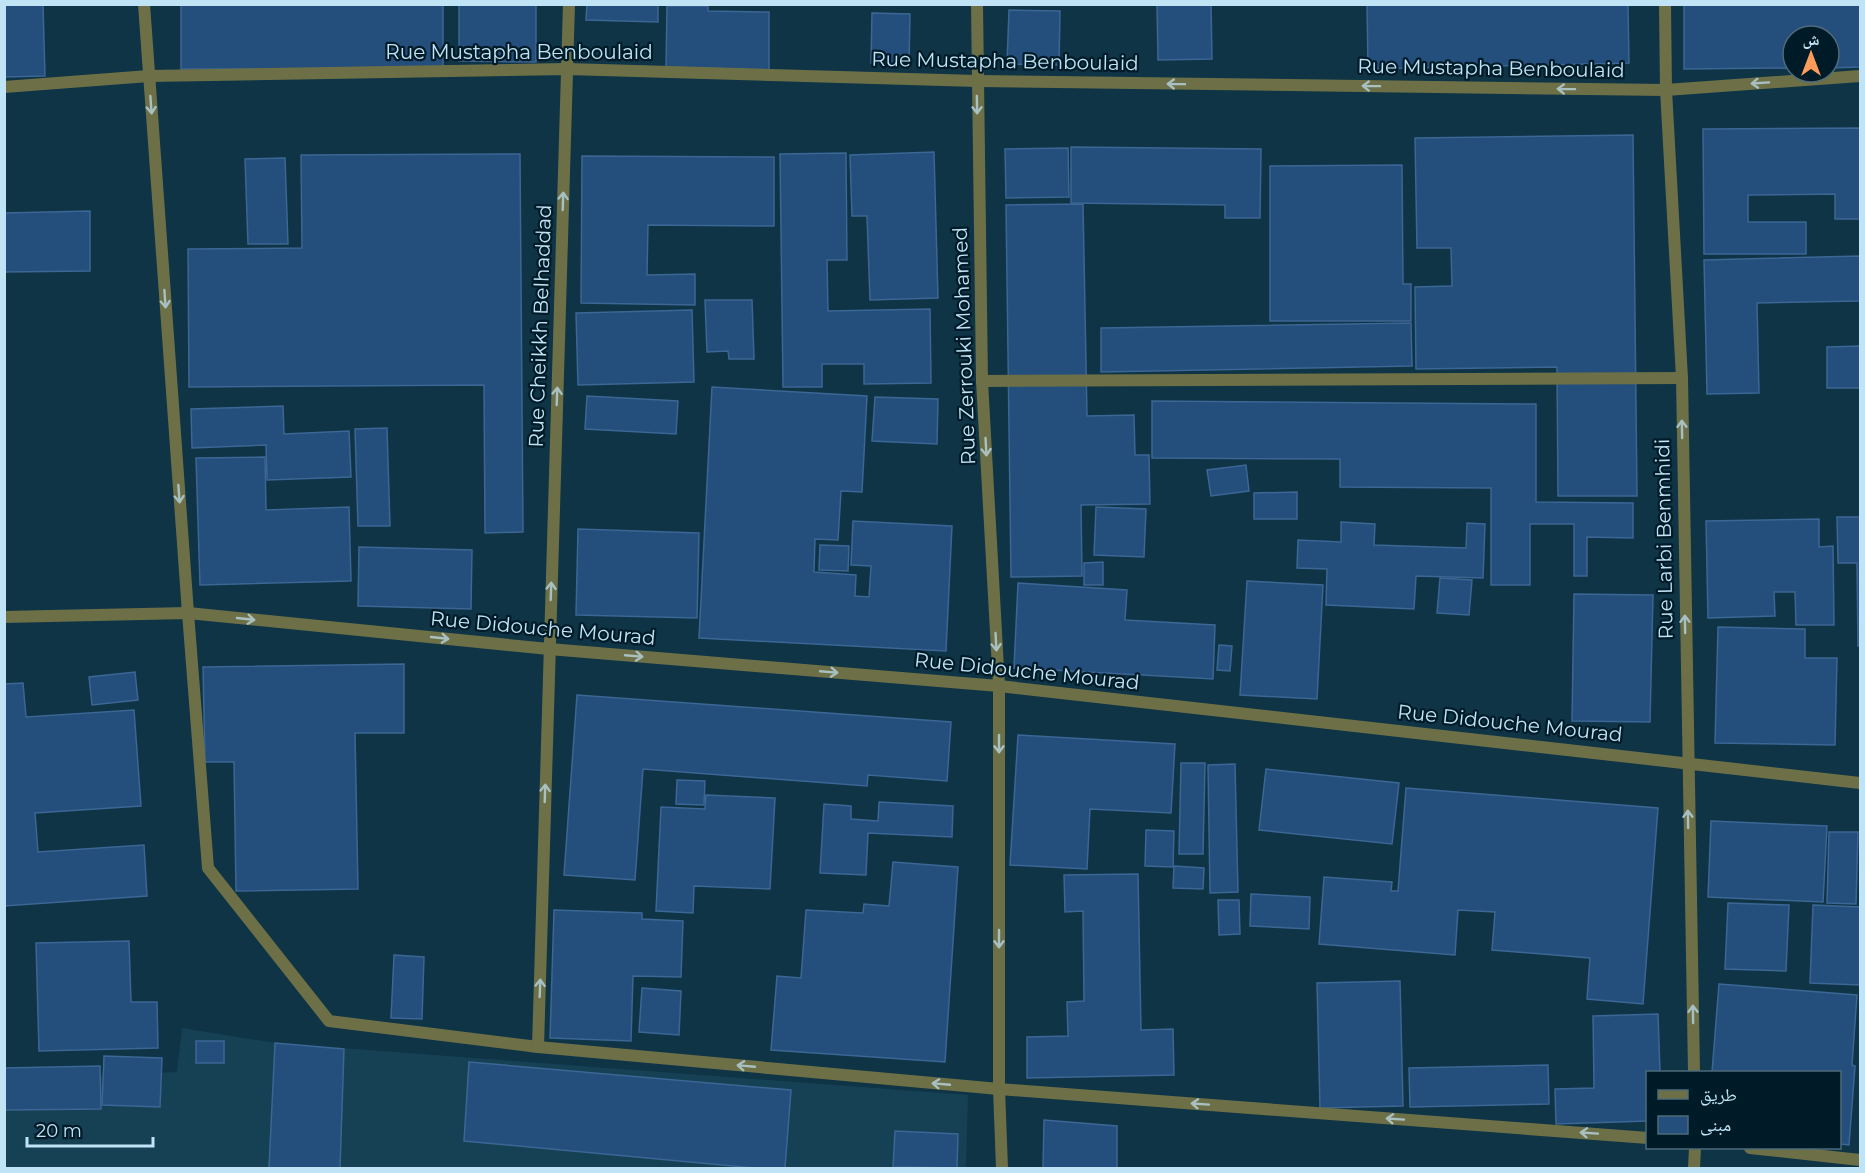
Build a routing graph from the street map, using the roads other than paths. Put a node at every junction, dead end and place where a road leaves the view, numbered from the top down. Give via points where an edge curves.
1 (144, 4) edge
2 (569, 4) edge
3 (976, 4) edge
4 (1665, 4) edge
5 (567, 69) junction
6 (149, 76) junction
7 (1860, 76) edge
8 (977, 81) junction
9 (4, 87) edge
10 (1666, 90) junction
11 (1682, 378) junction
12 (982, 381) junction
13 (188, 613) junction
14 (4, 617) edge
15 (549, 649) junction
16 (999, 686) junction
17 (1687, 763) junction
18 (1860, 783) edge
19 (538, 1047) junction
20 (1694, 1071) edge
21 (999, 1089) junction
22 (1646, 1138) edge
23 (1695, 1149) edge
24 (1759, 1149) edge
25 (1860, 1160) edge
26 (1002, 1168) edge
27 (1694, 1168) edge

1 - 6 street
2 - 5 street, Rue Cheikkh Belhaddad
3 - 8 street, Rue Zerrouki Mohamed
4 - 10 street, Rue Larbi Benmhidi
5 - 6 street, Rue Mustapha Benboulaid
5 - 8 street, Rue Mustapha Benboulaid
15 -> 5 street, Rue Cheikkh Belhaddad
6 - 9 street, Rue Mustapha Benboulaid
6 -> 13 street
7 -> 10 street, Rue Mustapha Benboulaid
10 -> 8 street, Rue Mustapha Benboulaid
8 -> 12 street, Rue Zerrouki Mohamed
10 - 11 street, Rue Larbi Benmhidi
11 - 12 street
17 -> 11 street, Rue Larbi Benmhidi
12 -> 16 street, Rue Zerrouki Mohamed
13 - 14 street, Rue Didouche Mourad
13 -> 15 street, Rue Didouche Mourad
13 - 19 street via 208,868 329,1021
15 -> 16 street, Rue Didouche Mourad
19 -> 15 street, Rue Cheikkh Belhaddad
16 - 17 street, Rue Didouche Mourad
16 -> 21 street, Rue Zerrouki Mohamed
17 - 18 street, Rue Didouche Mourad
20 -> 17 street, Rue Larbi Benmhidi
21 -> 19 street
22 -> 21 street
21 - 26 street, Rue Zerrouki Mohamed
23 - 27 street
24 - 25 street

